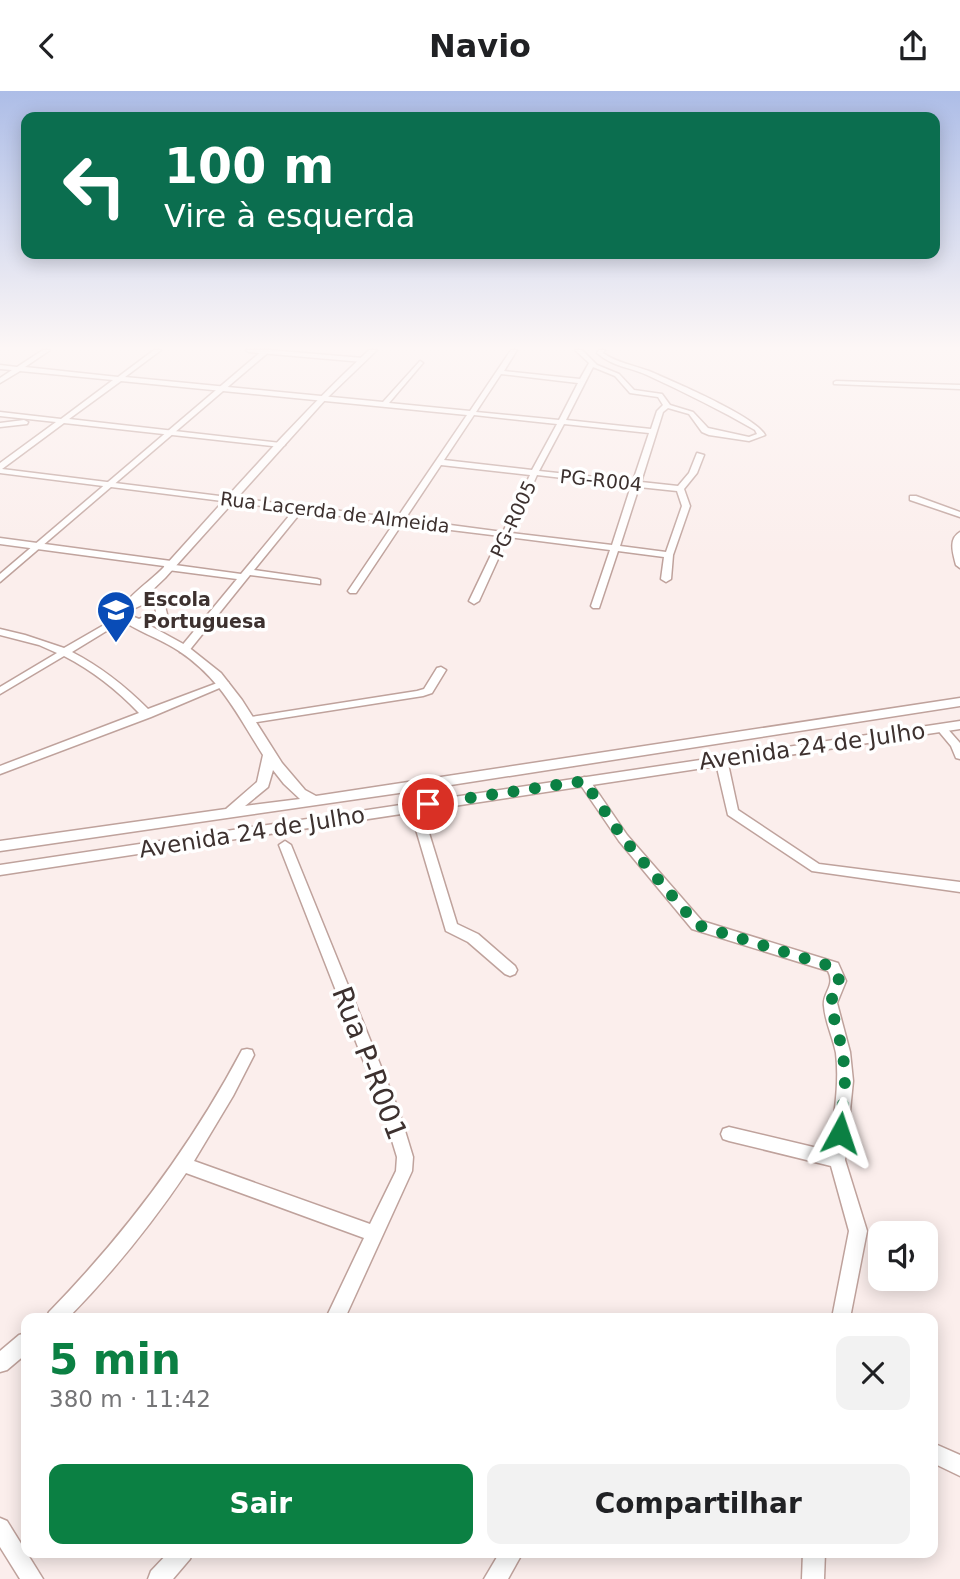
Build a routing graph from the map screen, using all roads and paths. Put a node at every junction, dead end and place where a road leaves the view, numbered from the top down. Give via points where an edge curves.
1 (46, 419) edge
2 (52, 419) edge
3 (186, 419) edge
4 (303, 419) edge
5 (469, 419) edge
6 (535, 419) edge
7 (657, 419) edge
8 (696, 419) edge
9 (741, 419) edge
10 (63, 421) junction
11 (560, 422) junction
12 (2, 425) edge
13 (654, 431) junction
14 (170, 433) junction
15 (281, 445) junction
16 (700, 455) dead end
17 (439, 462) junction
18 (0, 469) edge
19 (534, 474) junction
20 (636, 484) junction
21 (109, 485) junction
22 (680, 489) junction
23 (913, 498) dead end
24 (231, 499) junction
25 (300, 508) junction
26 (960, 515) edge
27 (398, 520) junction
28 (506, 534) junction
29 (960, 535) edge
30 (0, 541) edge
31 (39, 547) junction
32 (617, 549) junction
33 (669, 555) junction
34 (960, 565) edge
35 (170, 566) junction
36 (246, 574) junction
37 (160, 576) junction
38 (0, 579) edge
39 (666, 579) dead end
40 (317, 582) dead end
41 (353, 591) dead end
42 (474, 601) dead end
43 (130, 605) junction
44 (597, 606) dead end
45 (161, 609) junction
46 (128, 619) junction
47 (0, 632) edge
48 (166, 636) junction
49 (184, 650) junction
50 (69, 652) junction
51 (441, 670) dead end
52 (224, 684) junction
53 (0, 691) edge
54 (960, 702) edge
55 (146, 715) junction
56 (251, 720) junction
57 (960, 725) edge
58 (941, 728) junction
59 (748, 736) junction
60 (723, 740) junction
61 (270, 752) junction
62 (760, 753) junction
63 (960, 755) edge
64 (728, 757) junction
65 (0, 770) edge
66 (584, 781) junction
67 (438, 783) junction
68 (406, 788) junction
69 (314, 801) junction
70 (444, 802) junction
71 (413, 806) junction
72 (229, 812) junction
73 (69, 836) junction
74 (30, 841) junction
75 (285, 845) dead end
76 (0, 846) edge
77 (68, 860) junction
78 (28, 866) junction
79 (0, 870) edge
80 (960, 887) edge
81 (510, 970) dead end
82 (247, 1055) dead end
83 (729, 1134) dead end
84 (837, 1160) junction
85 (182, 1164) junction
86 (373, 1233) junction
87 (60, 1313) edge
88 (337, 1313) edge
89 (842, 1313) edge
90 (21, 1346) edge
91 (0, 1363) edge
92 (938, 1455) edge
93 (960, 1466) edge
94 (0, 1528) edge
95 (178, 1558) edge
96 (509, 1558) edge
97 (814, 1558) edge
98 (32, 1579) edge
99 (159, 1579) edge
100 (495, 1579) edge
101 (813, 1579) edge

1 - 12 street
2 - 10 street
3 - 14 street
4 - 15 street
5 - 17 street
6 - 11 street
7 - 13 street
8 - 9 street via 712,433 750,439 761,435
10 - 14 street
10 - 18 street
11 - 13 street
11 - 19 street, PG-R005
13 - 20 street
14 - 15 street
14 - 21 street
15 - 24 street
16 - 22 street
17 - 19 street, PG-R004
17 - 27 street
18 - 21 street, Rua Lacerda de Almeida
19 - 20 street, PG-R004
19 - 28 street, PG-R005
20 - 22 street, PG-R004
20 - 32 street
21 - 24 street, Rua Lacerda de Almeida
21 - 31 street
22 - 33 street via 687,506
23 - 26 street
24 - 25 street, Rua Lacerda de Almeida
24 - 35 street
25 - 27 street, Rua Lacerda de Almeida
25 - 36 street
27 - 28 street, Rua Lacerda de Almeida
27 - 41 street
28 - 32 street, Rua Lacerda de Almeida
28 - 42 street, PG-R005
29 - 34 street via 956,545
30 - 31 street
31 - 35 street
31 - 38 street
32 - 33 street, Rua Lacerda de Almeida
32 - 44 street
33 - 39 street
35 - 36 street
35 - 37 street
36 - 40 street
36 - 49 street
37 - 43 street
37 - 45 street
43 - 45 street via 143,601
43 - 46 street via 124,611
45 - 46 street via 146,622
45 - 48 street
46 - 48 street
46 - 50 street
47 - 50 street
48 - 49 street
49 - 52 street
50 - 53 street
50 - 55 street via 124,689
51 - 56 street via 432,687 419,694
52 - 55 street
52 - 56 street
54 - 59 street, Avenida 24 de Julho
55 - 65 street
56 - 61 street
57 - 58 street, Avenida 24 de Julho
58 - 62 street, Avenida 24 de Julho
58 - 63 street
59 - 60 street, Avenida 24 de Julho
59 - 62 street
60 - 64 street
60 - 67 street, Avenida 24 de Julho
61 - 69 street via 293,789
61 - 72 street via 263,784
62 - 64 street, Avenida 24 de Julho
64 - 66 street, Avenida 24 de Julho
64 - 80 street via 732,812 816,869
66 - 70 street, Avenida 24 de Julho
66 - 84 street via 623,838 697,925 833,967 839,974 830,1003 843,1052 845,1081
67 - 68 street, Avenida 24 de Julho
67 - 70 street
68 - 69 street, Avenida 24 de Julho
68 - 71 street
69 - 72 street, Avenida 24 de Julho
70 - 71 street, Avenida 24 de Julho
71 - 77 street, Avenida 24 de Julho
71 - 81 street via 451,927 473,938
72 - 73 street, Avenida 24 de Julho
73 - 74 street, Avenida 24 de Julho
73 - 77 street
74 - 76 street, Avenida 24 de Julho
74 - 78 street
75 - 86 street, Rua P-R001 via 405,1157 404,1171
77 - 78 street, Avenida 24 de Julho
78 - 79 street, Avenida 24 de Julho
82 - 85 street via 221,1106
83 - 84 street
84 - 89 street via 858,1231
85 - 86 street
85 - 87 street via 146,1217
86 - 88 street, Rua P-R001
90 - 91 street
92 - 93 street
94 - 98 street
95 - 99 street
96 - 100 street
97 - 101 street

